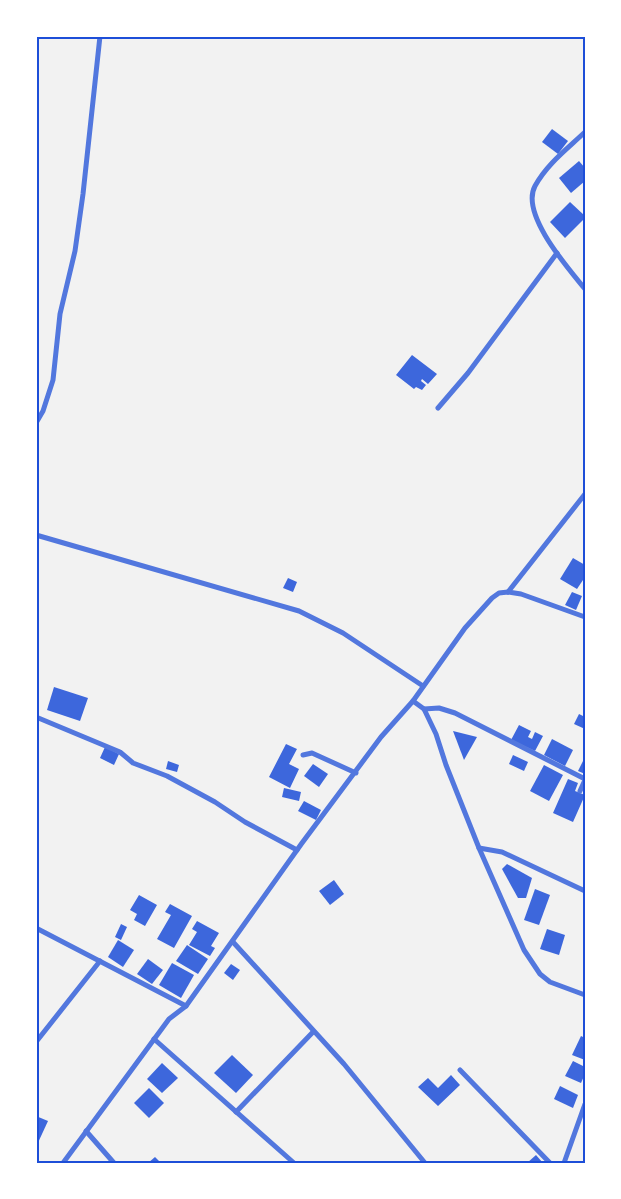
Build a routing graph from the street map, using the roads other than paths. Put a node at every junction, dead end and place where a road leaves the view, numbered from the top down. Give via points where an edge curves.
1 (100, 36) edge
2 (585, 132) edge
3 (557, 253) junction
4 (585, 289) edge
5 (438, 408) dead end
6 (36, 423) edge
7 (585, 494) edge
8 (36, 535) edge
9 (508, 592) junction
10 (585, 617) edge
11 (424, 686) junction
12 (413, 701) junction
13 (424, 709) junction
14 (36, 717) edge
15 (303, 755) dead end
16 (356, 773) junction
17 (585, 780) edge
18 (580, 791) dead end
19 (479, 848) junction
20 (297, 850) junction
21 (585, 891) edge
22 (36, 928) edge
23 (233, 942) junction
24 (100, 961) junction
25 (585, 995) edge
26 (186, 1006) junction
27 (313, 1032) junction
28 (154, 1039) junction
29 (36, 1042) edge
30 (460, 1070) dead end
31 (585, 1104) edge
32 (236, 1112) junction
33 (583, 1115) edge
34 (86, 1131) junction
35 (63, 1163) edge
36 (114, 1163) edge
37 (294, 1163) edge
38 (425, 1163) edge
39 (550, 1163) edge
40 (564, 1163) edge

1 - 6 street via 75,251 60,314 53,380
2 - 3 street via 552,161 534,187 532,199 536,217
3 - 4 street
3 - 5 street
7 - 9 street
8 - 11 street via 300,611 343,633
9 - 10 street
9 - 11 street via 492,598 465,628
11 - 12 street
12 - 13 street
12 - 16 street
13 - 17 street via 439,708 455,713
13 - 19 street
14 - 20 street via 120,752 133,763 167,776
15 - 16 street via 312,753
16 - 20 street
17 - 18 street
19 - 21 street via 502,852
19 - 25 street via 524,950 540,974 550,982
20 - 23 street
22 - 24 street
23 - 26 street
23 - 27 street
24 - 26 street
24 - 29 street
26 - 28 street via 169,1019
27 - 32 street
27 - 38 street via 344,1064
28 - 32 street
28 - 34 street
30 - 39 street
31 - 33 street
32 - 37 street
33 - 40 street
34 - 35 street
34 - 36 street

